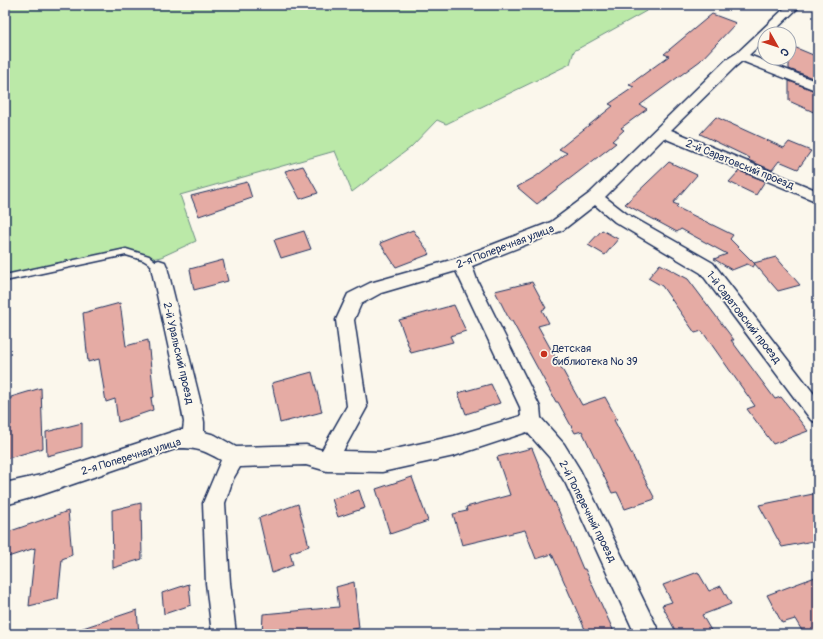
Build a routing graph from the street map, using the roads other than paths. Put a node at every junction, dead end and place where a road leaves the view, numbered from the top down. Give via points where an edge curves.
1 (795, 5) edge
2 (741, 56) junction
3 (818, 87) edge
4 (662, 131) junction
5 (595, 197) junction
6 (818, 197) edge
7 (462, 263) junction
8 (159, 267) joint
9 (5, 278) edge
10 (818, 414) edge
11 (531, 422) junction
12 (193, 440) junction
13 (234, 457) junction
14 (327, 461) junction
15 (5, 494) edge
16 (224, 634) edge
17 (648, 634) edge

1 - 2 street, 2-я Поперечная улица
2 - 3 street
2 - 4 street, 2-я Поперечная улица
4 - 5 street, 2-я Поперечная улица
4 - 6 street, 2-й Саратовский проезд
5 - 7 street, 2-я Поперечная улица via 557,226
5 - 10 street, 1-й Саратовский проезд via 621,218 707,268
7 - 11 street via 530,406
7 - 14 street, 2-я Поперечная улица via 376,288 354,299 344,320 357,407
8 - 9 lane via 146,258 126,252
8 - 12 street, 2-й Уральский проезд via 190,400 194,422
11 - 14 street via 454,446 382,462
11 - 17 street, 2-й Поперечный проезд via 558,451 573,477
12 - 13 street, 2-я Поперечная улица via 208,442
12 - 15 street, 2-я Поперечная улица via 178,439 41,485
13 - 14 street via 306,455
13 - 16 street via 214,503 218,583

